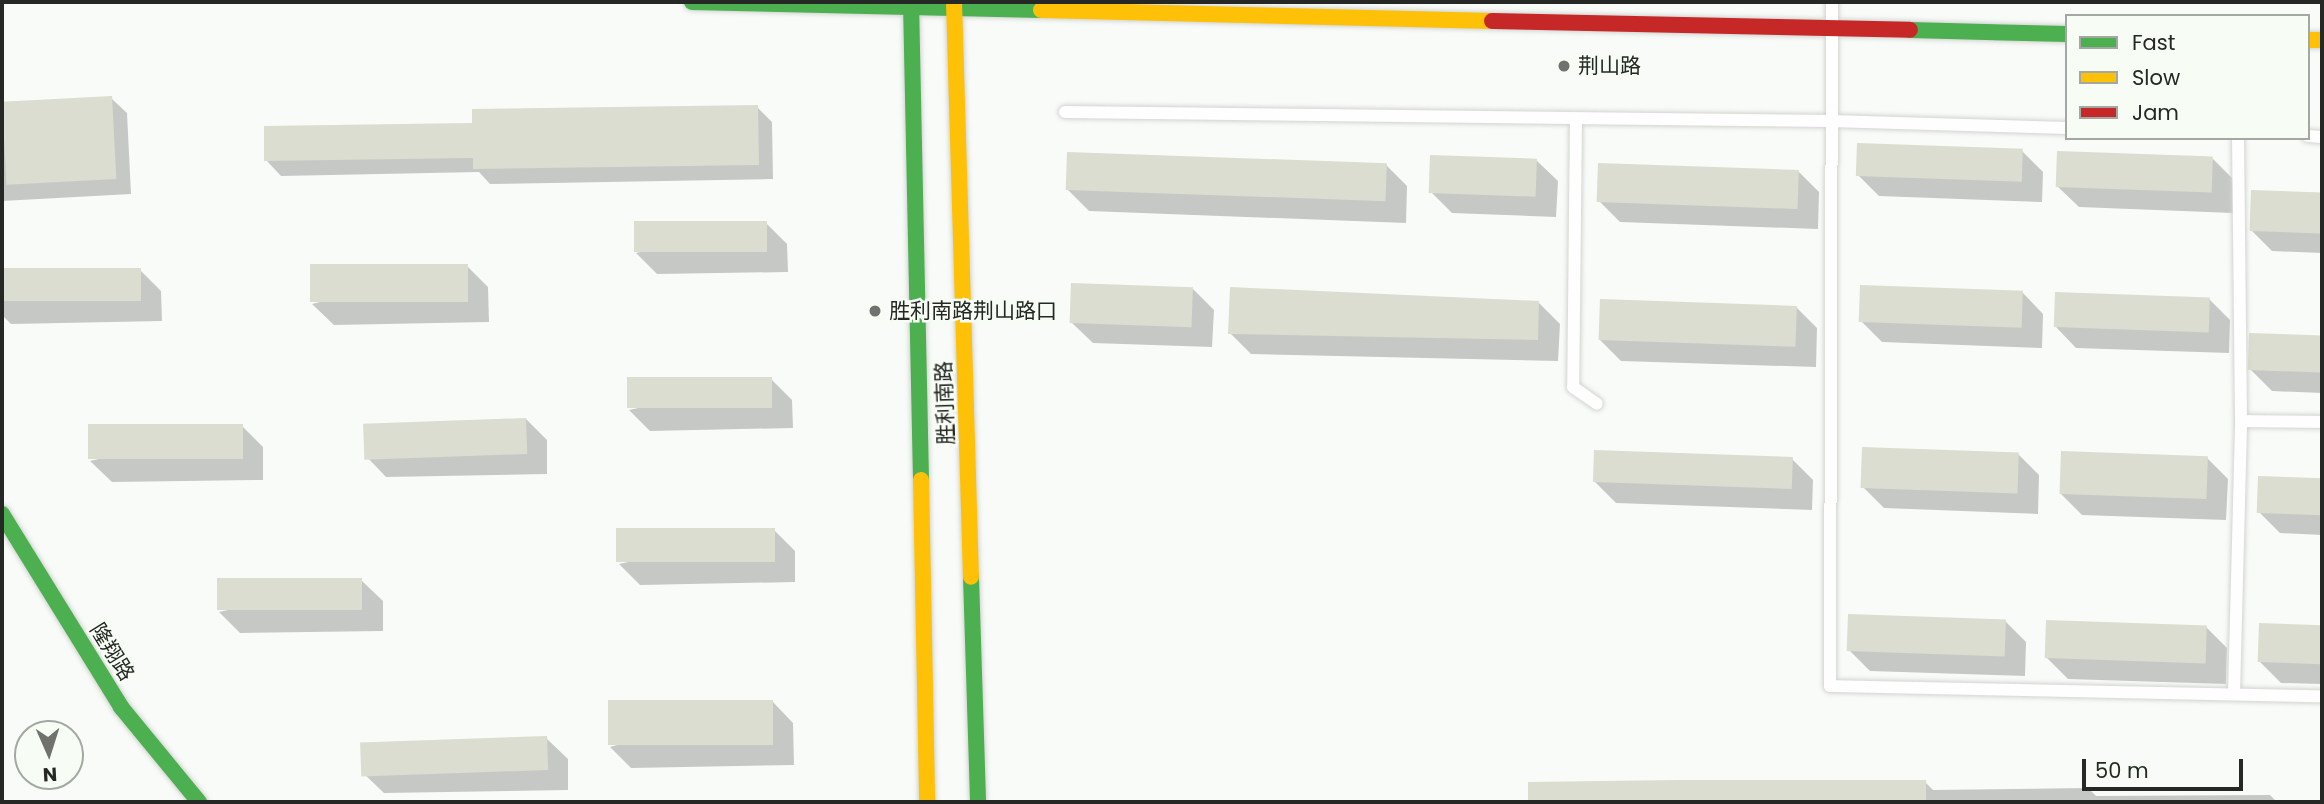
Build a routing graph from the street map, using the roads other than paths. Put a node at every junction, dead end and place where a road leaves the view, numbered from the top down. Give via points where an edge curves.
1 (692, 2) edge
2 (1832, 2) edge
3 (911, 4) edge
4 (954, 5) edge
5 (1832, 31) junction
6 (2065, 34) edge
7 (1065, 112) dead end
8 (1576, 119) junction
9 (1831, 121) junction
10 (2065, 128) edge
11 (2238, 140) edge
12 (1597, 404) dead end
13 (2241, 421) junction
14 (2322, 422) edge
15 (2, 514) edge
16 (2234, 694) junction
17 (2322, 696) edge
18 (199, 802) edge
19 (927, 802) edge
20 (978, 802) edge

1 - 3 street
2 - 5 lane
3 - 4 street
3 - 19 street, 胜利南路
4 - 5 street
4 - 20 street, 胜利南路
5 - 6 street
5 - 9 lane
7 - 8 lane
8 - 9 lane
8 - 12 lane via 1573,387
9 - 10 lane
9 - 16 lane via 1830,686
11 - 13 lane
13 - 14 lane
13 - 16 lane
15 - 18 street, 隆翔路 via 121,707
16 - 17 lane

